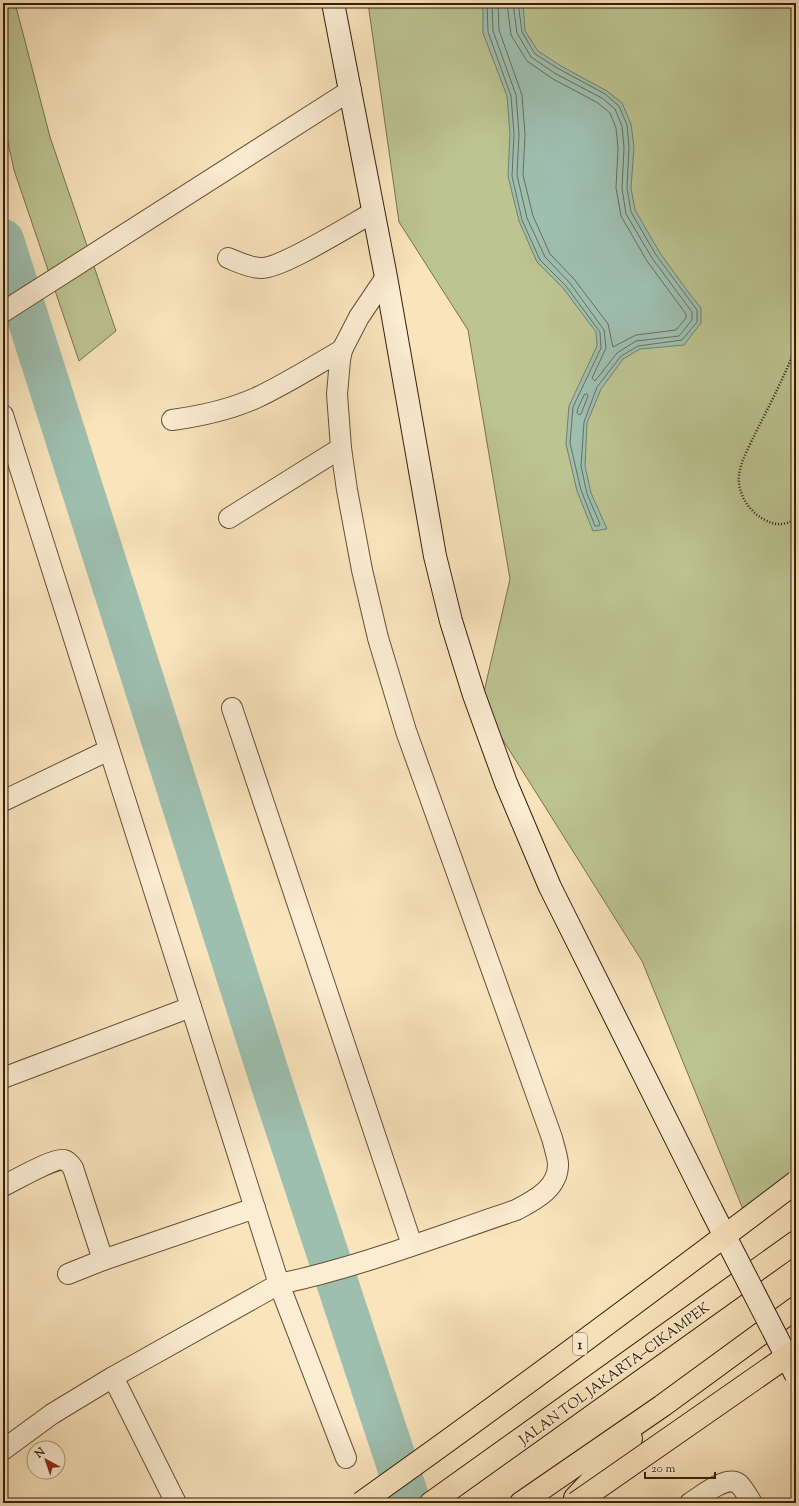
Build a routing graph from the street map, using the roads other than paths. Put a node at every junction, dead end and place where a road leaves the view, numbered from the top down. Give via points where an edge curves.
1 (333, 3) edge
2 (351, 90) junction
3 (374, 212) junction
4 (228, 258) dead end
5 (386, 277) junction
6 (3, 312) edge
7 (342, 350) junction
8 (3, 415) edge
9 (172, 420) dead end
10 (7, 443) edge
11 (341, 448) junction
12 (230, 518) dead end
13 (232, 708) dead end
14 (109, 750) junction
15 (3, 801) edge
16 (191, 1007) junction
17 (3, 1078) edge
18 (796, 1182) edge
19 (3, 1186) edge
20 (255, 1208) junction
21 (796, 1242) edge
22 (412, 1245) junction
23 (104, 1260) junction
24 (68, 1274) dead end
25 (279, 1284) junction
26 (796, 1308) edge
27 (796, 1350) edge
28 (796, 1375) edge
29 (113, 1377) junction
30 (662, 1406) junction
31 (3, 1450) edge
32 (346, 1458) dead end
33 (176, 1503) edge
34 (361, 1503) edge
35 (431, 1503) edge
36 (521, 1503) edge
37 (568, 1503) edge
38 (576, 1503) edge
39 (690, 1503) edge
40 (752, 1503) edge

1 - 2 main road
2 - 3 main road
2 - 6 street
3 - 4 street via 289,259 267,268 254,267
3 - 5 main road
5 - 7 street via 359,317
5 - 28 main road, bridge via 435,556 451,621 474,695 506,783 550,887 616,1022
7 - 9 street via 255,398 217,412
7 - 11 street via 337,394
8 - 10 street
10 - 14 street
11 - 12 street
11 - 22 street via 362,570 390,682 432,808 552,1138 558,1164 555,1181 531,1202 516,1210
13 - 22 street
14 - 15 street
14 - 16 street
16 - 17 street
16 - 20 street
18 - 34 highway, 1, bridge via 453,1438
19 - 23 street via 51,1162 60,1159 68,1162 73,1168
20 - 23 street
20 - 25 street
21 - 35 highway, JALAN TOL JAKARTA–CIKAMPEK
22 - 25 street via 376,1258
23 - 24 street
25 - 29 street
25 - 32 street
26 - 30 highway
27 - 38 highway, bridge
29 - 31 street via 52,1414
29 - 33 street
30 - 36 highway
30 - 37 highway
39 - 40 street via 718,1485 732,1482 739,1484

